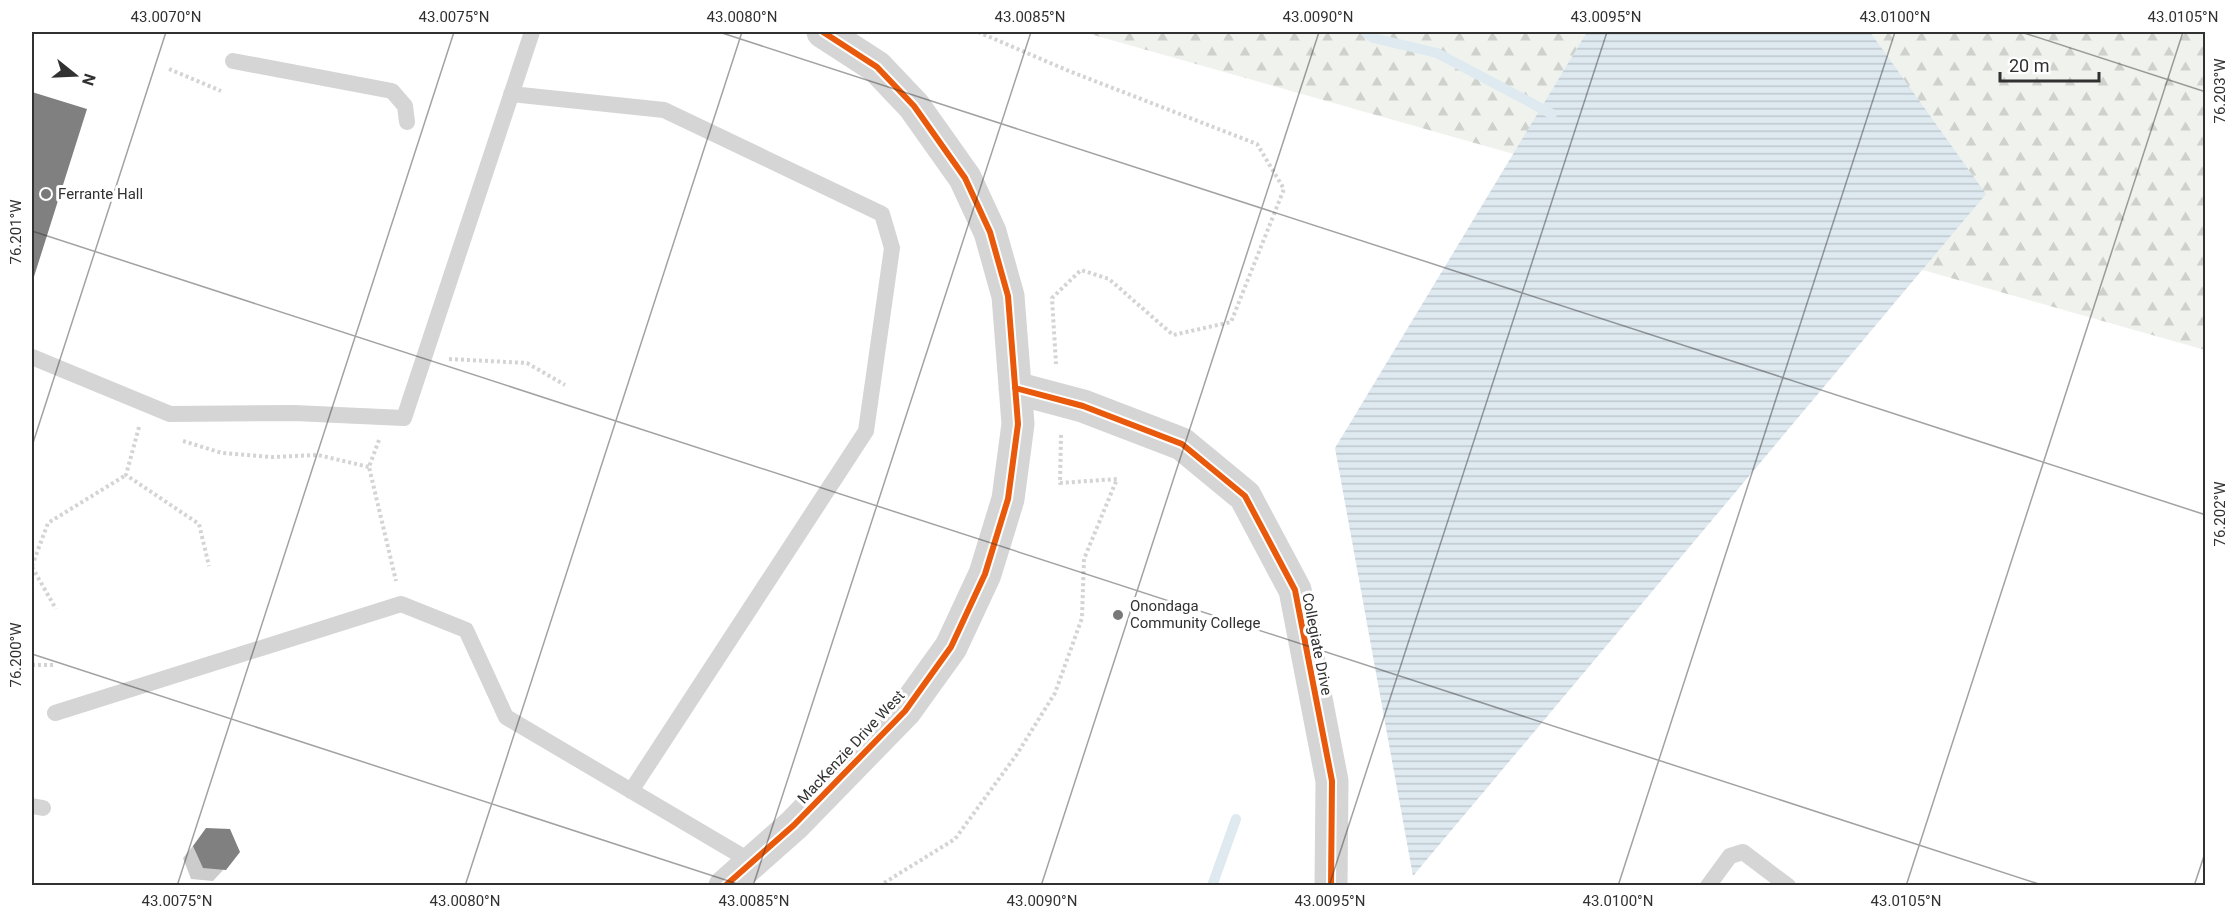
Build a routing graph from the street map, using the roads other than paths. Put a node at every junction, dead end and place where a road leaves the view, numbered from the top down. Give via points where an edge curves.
1 (532, 32) edge
2 (824, 32) edge
3 (233, 61) dead end
4 (511, 94) junction
5 (407, 122) dead end
6 (32, 357) edge
7 (1015, 388) junction
8 (55, 713) dead end
9 (631, 790) junction
10 (752, 862) junction
11 (724, 885) edge
12 (1331, 885) edge
13 (1708, 885) edge
14 (1788, 885) edge

1 - 4 lane
2 - 7 street, MacKenzie Drive West via 877,67 914,106 965,178 990,232 1008,296
3 - 5 lane via 392,91 405,106
4 - 6 lane via 404,418 294,413 170,414
4 - 9 lane via 664,110 882,214 892,248 866,431
7 - 10 street, MacKenzie Drive West via 1018,424 1008,499 985,574 951,647 905,711 794,825
7 - 12 street, Collegiate Drive via 1083,406 1182,444 1245,496 1295,590 1332,782
8 - 9 lane via 401,604 466,630 506,717
9 - 10 lane
10 - 11 street, MacKenzie Drive West
13 - 14 lane via 1730,856 1743,852

